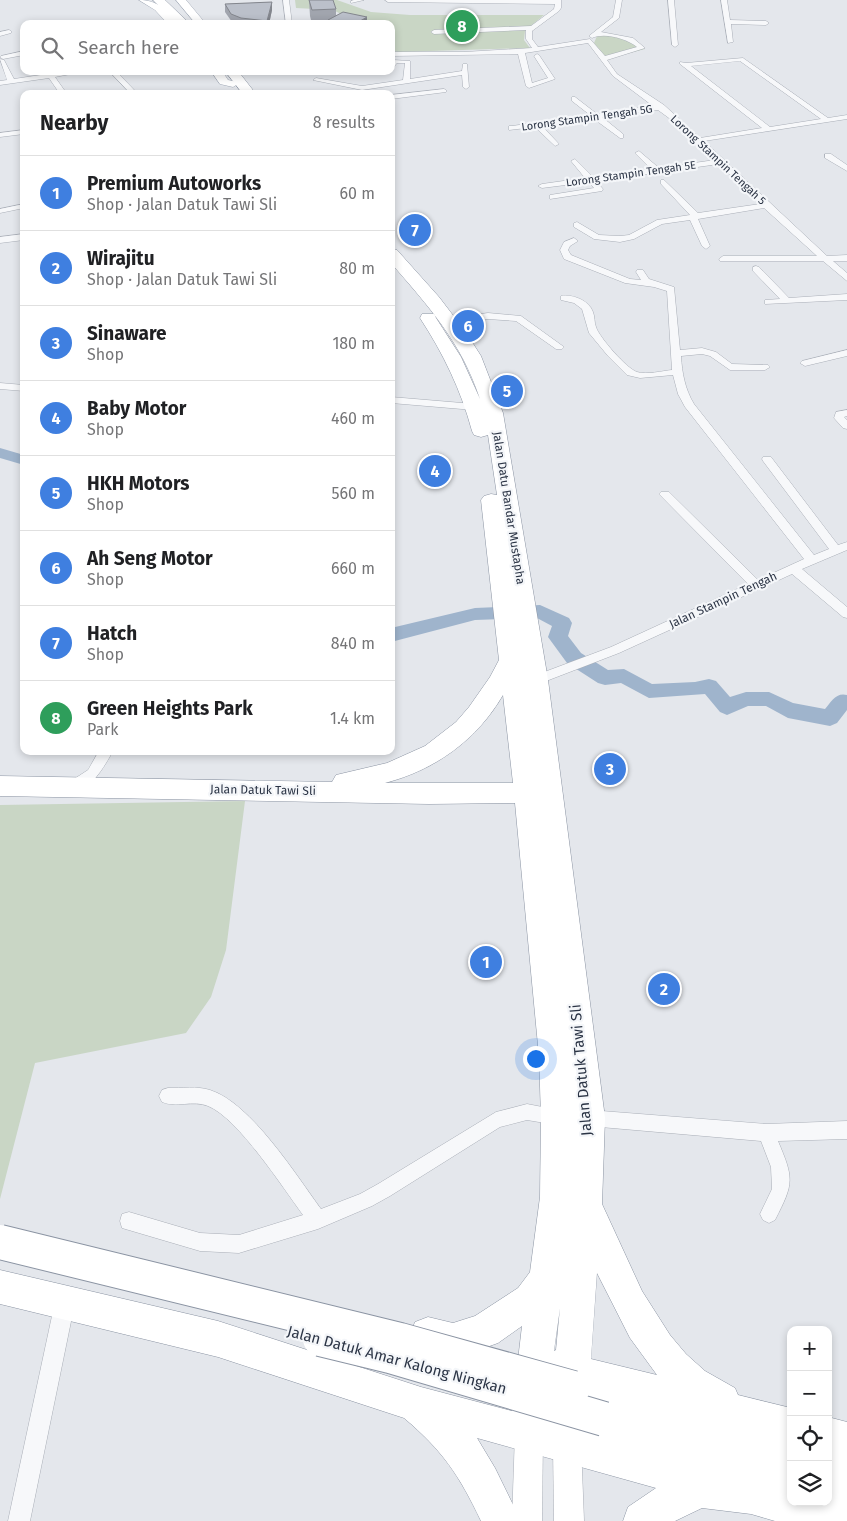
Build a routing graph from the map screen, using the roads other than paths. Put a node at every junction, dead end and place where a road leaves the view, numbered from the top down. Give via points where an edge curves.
1 (172, 0) edge
2 (181, 0) edge
3 (286, 0) edge
4 (361, 0) edge
5 (388, 0) edge
6 (619, 0) edge
7 (671, 0) edge
8 (724, 0) edge
9 (152, 1) edge
10 (558, 1) edge
11 (353, 2) dead end
12 (170, 20) edge
13 (178, 20) edge
14 (190, 20) edge
15 (198, 20) edge
16 (288, 20) edge
17 (727, 22) junction
18 (766, 23) dead end
19 (532, 28) junction
20 (9, 32) dead end
21 (434, 32) dead end
22 (596, 33) junction
23 (0, 34) edge
24 (590, 41) junction
25 (730, 42) dead end
26 (676, 45) dead end
27 (521, 52) junction
28 (537, 53) junction
29 (20, 54) edge
30 (395, 54) edge
31 (464, 54) junction
32 (602, 59) junction
33 (395, 61) edge
34 (542, 63) junction
35 (524, 65) junction
36 (465, 73) junction
37 (62, 75) edge
38 (116, 75) edge
39 (219, 75) edge
40 (321, 75) edge
41 (387, 75) edge
42 (52, 77) junction
43 (11, 81) junction
44 (236, 81) edge
45 (406, 81) junction
46 (0, 83) edge
47 (381, 85) junction
48 (466, 87) dead end
49 (61, 90) edge
50 (131, 90) edge
51 (246, 90) edge
52 (444, 91) dead end
53 (395, 97) edge
54 (575, 99) dead end
55 (661, 108) junction
56 (598, 117) junction
57 (847, 117) edge
58 (827, 120) junction
59 (536, 124) junction
60 (512, 128) dead end
61 (768, 129) junction
62 (20, 132) edge
63 (0, 135) edge
64 (620, 136) dead end
65 (698, 140) junction
66 (555, 144) dead end
67 (640, 153) dead end
68 (828, 156) dead end
69 (575, 161) dead end
70 (720, 162) junction
71 (847, 169) edge
72 (657, 170) junction
73 (591, 179) junction
74 (664, 182) dead end
75 (542, 186) dead end
76 (599, 190) junction
77 (553, 197) dead end
78 (606, 198) dead end
79 (766, 205) junction
80 (20, 207) edge
81 (0, 211) edge
82 (695, 217) junction
83 (577, 225) dead end
84 (20, 238) edge
85 (0, 240) edge
86 (574, 242) dead end
87 (706, 246) dead end
88 (395, 258) edge
89 (826, 258) junction
90 (847, 258) edge
91 (723, 259) dead end
92 (756, 269) dead end
93 (640, 272) dead end
94 (395, 276) edge
95 (847, 278) edge
96 (660, 285) junction
97 (847, 297) edge
98 (564, 298) dead end
99 (786, 300) junction
100 (768, 302) dead end
101 (449, 322) junction
102 (559, 347) dead end
103 (676, 353) junction
104 (847, 353) edge
105 (805, 363) dead end
106 (765, 367) dead end
107 (677, 372) junction
108 (0, 386) edge
109 (20, 388) edge
110 (395, 400) edge
111 (474, 407) junction
112 (844, 414) edge
113 (847, 426) edge
114 (767, 459) dead end
115 (665, 494) dead end
116 (841, 548) edge
117 (811, 560) junction
118 (793, 568) junction
119 (755, 584) junction
120 (514, 612) junction
121 (847, 614) edge
122 (511, 659) junction
123 (536, 680) junction
124 (546, 751) junction
125 (104, 755) edge
126 (523, 763) junction
127 (0, 786) edge
128 (72, 788) junction
129 (328, 791) junction
130 (539, 793) junction
131 (168, 1096) dead end
132 (557, 1117) junction
133 (589, 1118) junction
134 (847, 1130) edge
135 (766, 1133) junction
136 (585, 1205) junction
137 (768, 1214) dead end
138 (318, 1220) junction
139 (129, 1221) dead end
140 (0, 1231) edge
141 (0, 1242) edge
142 (0, 1259) edge
143 (548, 1278) junction
144 (0, 1287) edge
145 (65, 1301) junction
146 (453, 1341) junction
147 (535, 1362) junction
148 (573, 1372) junction
149 (415, 1403) junction
150 (749, 1416) junction
151 (787, 1426) edge
152 (529, 1434) junction
153 (832, 1437) edge
154 (847, 1441) edge
155 (567, 1444) junction
156 (787, 1451) edge
157 (832, 1462) edge
158 (847, 1466) edge
159 (787, 1472) edge
160 (832, 1483) edge
161 (847, 1487) edge
162 (751, 1495) junction
163 (19, 1521) edge
164 (502, 1521) edge
165 (527, 1521) edge
166 (569, 1521) edge
167 (642, 1521) edge
168 (843, 1521) edge

1 - 14 highway
2 - 15 main road
3 - 16 street
4 - 11 street
5 - 10 street
6 - 22 street via 616,18
7 - 26 street
8 - 17 street
9 - 12 main road
9 - 13 highway
10 - 19 street via 555,12
17 - 18 street
17 - 25 street
19 - 21 street
19 - 28 street via 528,34
20 - 23 street
22 - 24 street
22 - 32 street via 632,39 642,48
24 - 28 street
24 - 32 street, Lorong Stampin Tengah 5
27 - 28 street
27 - 31 street
27 - 35 street
28 - 34 street
29 - 43 street via 3,59
30 - 31 street
31 - 36 street
32 - 55 street, Lorong Stampin Tengah 5 via 615,75
33 - 45 street via 408,62
34 - 35 street
34 - 35 street via 551,80 531,86 528,86
36 - 45 street
36 - 48 street
37 - 42 street
38 - 50 street
39 - 44 main road via 224,82
40 - 47 street via 313,82 357,87
41 - 47 street
42 - 43 street
42 - 49 street
43 - 46 street
44 - 51 highway
45 - 47 street
52 - 53 street
54 - 56 street
55 - 56 street, Lorong Stampin Tengah 5G
55 - 65 street, Lorong Stampin Tengah 5
56 - 59 street, Lorong Stampin Tengah 5G
56 - 64 street
57 - 58 street
58 - 61 street
58 - 61 street via 741,59 683,64
59 - 60 street, Lorong Stampin Tengah 5G
59 - 66 street
61 - 65 street
62 - 63 street
65 - 70 street, Lorong Stampin Tengah 5
67 - 72 street
68 - 71 street
69 - 73 street
70 - 72 street, Lorong Stampin Tengah 5E
70 - 79 street, Lorong Stampin Tengah 5
72 - 73 street, Lorong Stampin Tengah 5E
73 - 75 street, Lorong Stampin Tengah 5E
73 - 76 street
74 - 82 street
76 - 77 street
76 - 78 street
79 - 82 street
79 - 89 street, Lorong Stampin Tengah 5
80 - 81 street
82 - 83 street via 660,222 620,239 597,238
82 - 87 street
84 - 85 street
86 - 96 street via 567,244 564,250 567,256 628,281
88 - 101 highway, Jalan Datu Bandar Mustapha
89 - 90 street
89 - 91 street
89 - 95 street, Lorong Stampin Tengah 5
92 - 99 street
93 - 96 street via 646,281
94 - 111 highway, Jalan Datu Bandar Mustapha via 439,334
96 - 103 street via 670,289 672,294
97 - 99 street
98 - 107 street via 575,300 587,308 596,337 627,372 636,375
99 - 100 street
101 - 102 street via 488,316 518,318
101 - 120 highway, Jalan Datu Bandar Mustapha via 472,356 494,413
103 - 106 street via 702,351 713,354 730,367
103 - 107 street
104 - 105 street
107 - 117 street via 689,405
108 - 109 street
110 - 111 street
111 - 120 highway, Jalan Datu Bandar Mustapha
112 - 113 street via 839,418
114 - 116 street
115 - 119 street
116 - 117 street, Jalan Stampin Tengah
117 - 118 street, Jalan Stampin Tengah
118 - 119 street, Jalan Stampin Tengah
118 - 121 street
119 - 123 street, Jalan Stampin Tengah via 601,656
120 - 122 highway, Jalan Datu Bandar Mustapha
120 - 123 highway, Jalan Datu Bandar Mustapha
122 - 126 highway, Jalan Datu Bandar Mustapha
122 - 129 highway via 482,710 452,740 417,762 377,776 347,781
123 - 124 highway, Jalan Datu Bandar Mustapha
124 - 126 highway via 533,762
124 - 130 highway, Jalan Datu Bandar Mustapha
125 - 128 street via 93,774
126 - 130 highway, Jalan Datu Bandar Mustapha
127 - 128 highway, Jalan Datuk Tawi Sli
128 - 129 highway, Jalan Datuk Tawi Sli
129 - 130 highway, Jalan Datuk Tawi Sli
130 - 132 highway, Jalan Datuk Tawi Sli
130 - 133 highway, Jalan Datuk Tawi Sli
131 - 138 street via 208,1097 220,1102 254,1135
132 - 138 street via 527,1112 496,1120 378,1194
132 - 143 highway, Jalan Datuk Tawi Sli via 557,1198
133 - 135 street
133 - 136 highway, Jalan Datuk Tawi Sli
134 - 135 street
135 - 137 street via 780,1167 781,1190
136 - 148 highway, Jalan Datuk Tawi Sli
136 - 150 highway via 627,1300 665,1357 692,1385
138 - 139 street via 239,1244 200,1242
140 - 146 highway
141 - 156 highway, Jalan Datuk Amar Kalong Ningkan, bridge via 400,1340
142 - 159 highway, Jalan Datuk Amar Kalong Ningkan, bridge via 390,1356
143 - 146 highway via 530,1300 512,1313 485,1330
143 - 147 highway, Jalan Datuk Tawi Sli
144 - 145 highway
145 - 149 highway via 218,1338
145 - 163 street
146 - 147 highway
147 - 148 highway
147 - 152 highway, Jalan Datuk Tawi Sli
148 - 150 highway
148 - 155 highway, Jalan Datuk Tawi Sli
149 - 152 highway
149 - 164 highway via 440,1424 463,1452
150 - 151 highway
152 - 155 highway
152 - 165 main road
153 - 154 highway
155 - 162 highway
155 - 166 main road
157 - 158 highway
160 - 161 highway
162 - 167 highway via 702,1489 668,1502
162 - 168 highway

